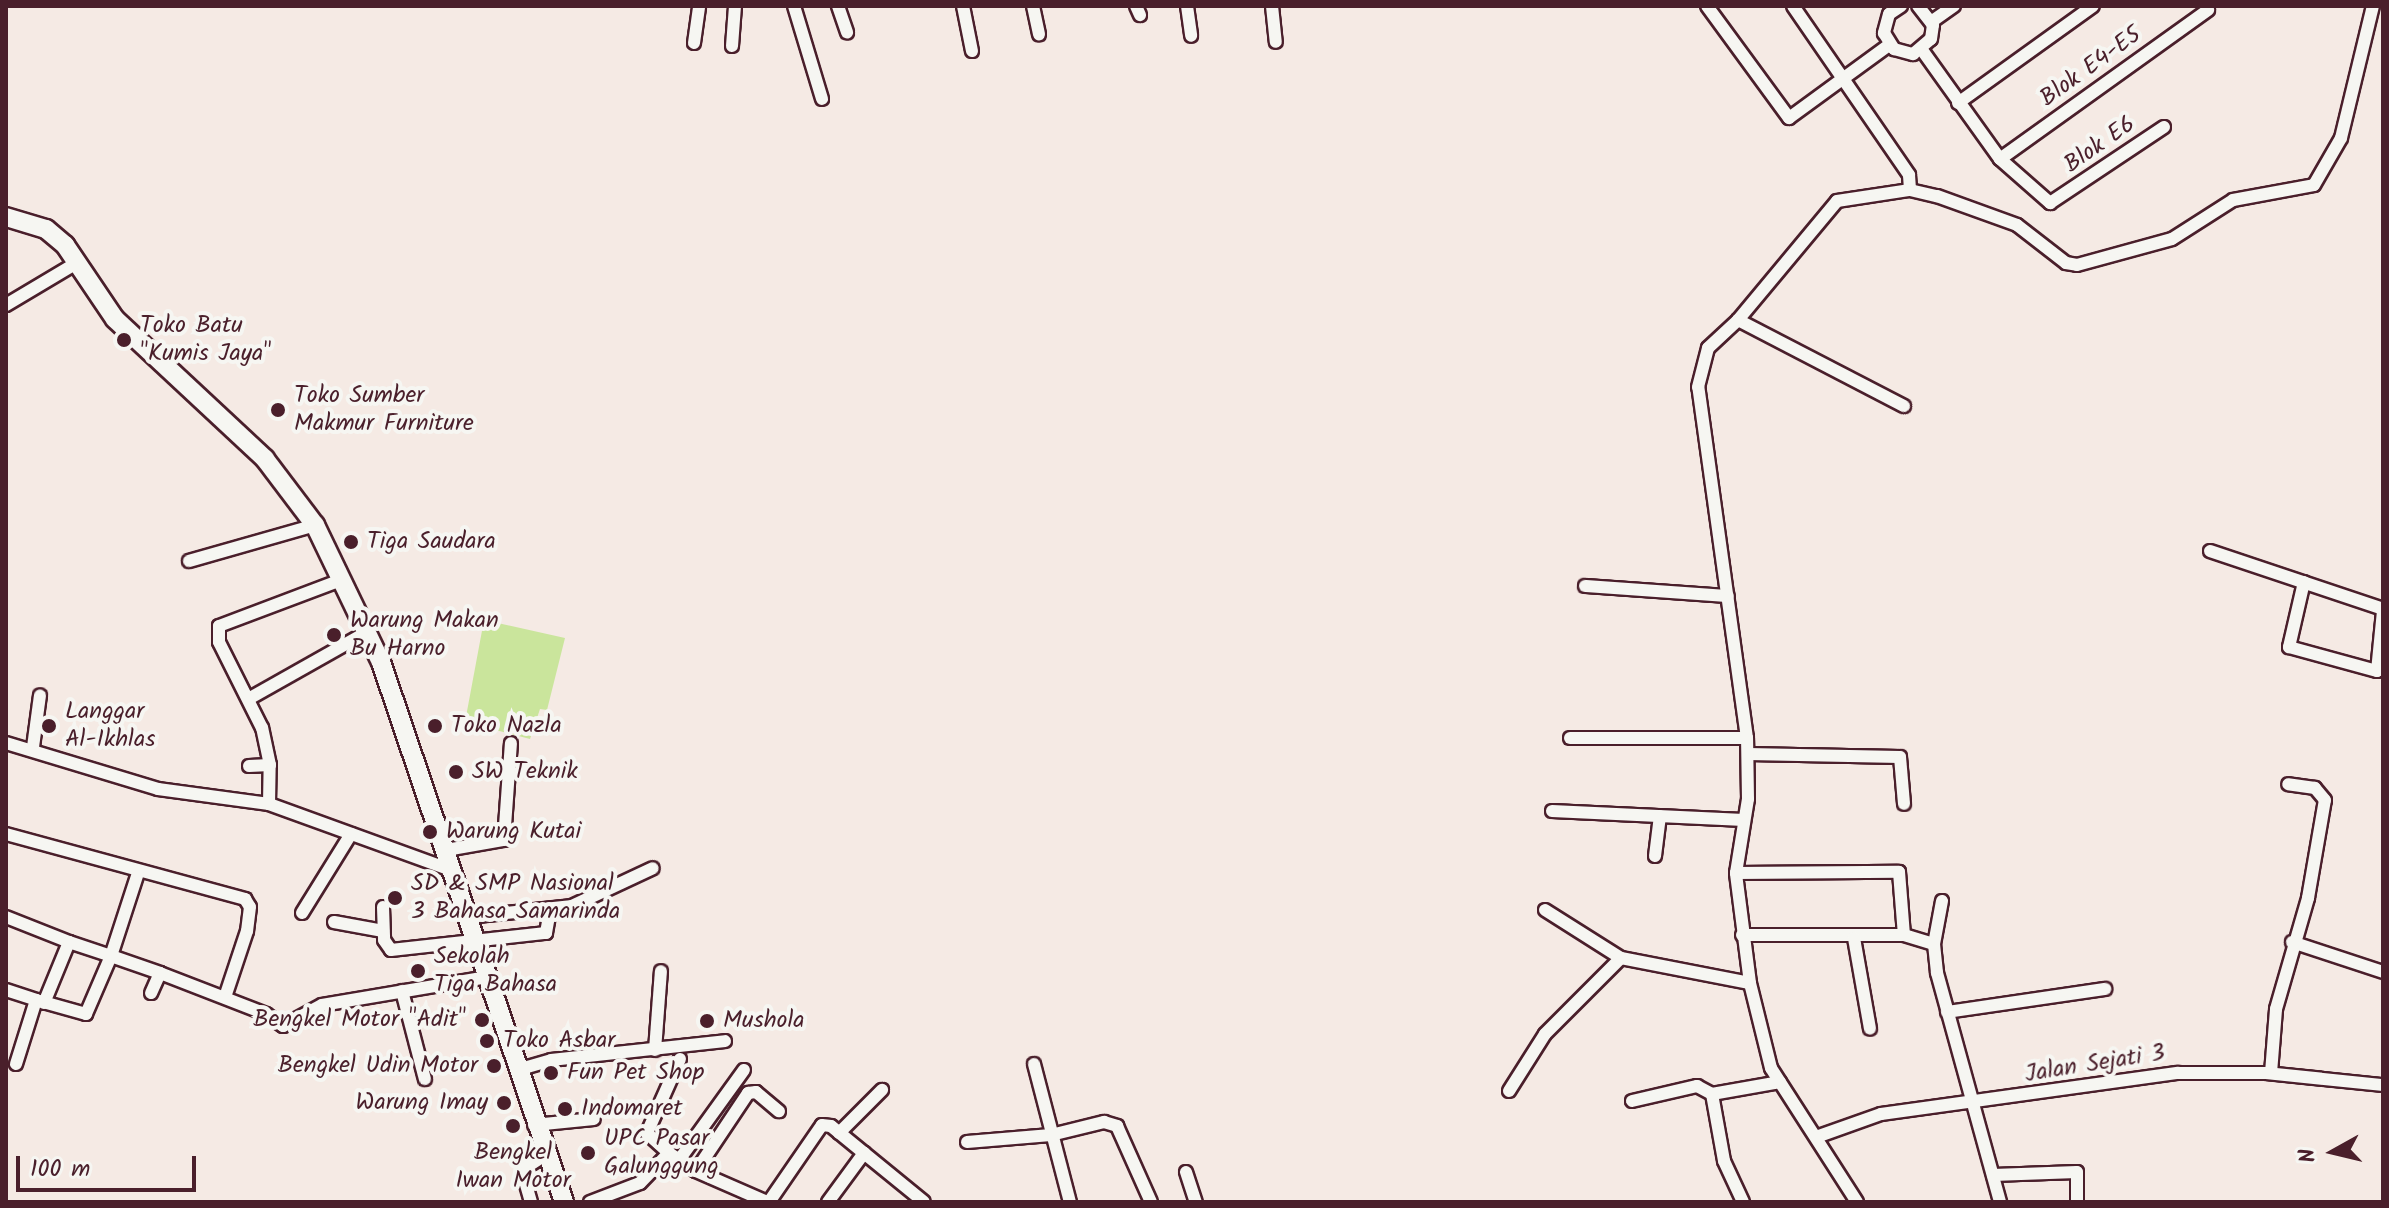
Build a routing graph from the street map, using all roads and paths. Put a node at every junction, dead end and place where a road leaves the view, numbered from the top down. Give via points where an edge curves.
1 (699, 6) edge
2 (735, 6) edge
3 (794, 6) edge
4 (838, 6) edge
5 (963, 6) edge
6 (1033, 6) edge
7 (1187, 6) edge
8 (1272, 6) edge
9 (1707, 6) edge
10 (1793, 6) edge
11 (1954, 6) edge
12 (2093, 6) edge
13 (2373, 6) edge
14 (1897, 7) edge
15 (2208, 10) dead end
16 (1928, 12) edge
17 (847, 32) dead end
18 (1039, 34) dead end
19 (1191, 36) dead end
20 (1276, 42) dead end
21 (694, 43) dead end
22 (1889, 45) junction
23 (732, 46) dead end
24 (1922, 50) junction
25 (972, 51) dead end
26 (1843, 79) junction
27 (822, 99) dead end
28 (1958, 103) junction
29 (2164, 127) dead end
30 (2000, 159) junction
31 (1910, 190) junction
32 (6, 217) edge
33 (78, 262) junction
34 (6, 305) edge
35 (1738, 320) junction
36 (1904, 406) dead end
37 (315, 525) junction
38 (2210, 551) dead end
39 (189, 561) dead end
40 (341, 580) junction
41 (2304, 582) junction
42 (1585, 586) dead end
43 (1728, 596) junction
44 (2383, 610) edge
45 (367, 632) junction
46 (40, 695) dead end
47 (250, 698) junction
48 (1570, 738) dead end
49 (1747, 738) junction
50 (6, 743) edge
51 (511, 743) dead end
52 (33, 747) junction
53 (1748, 754) junction
54 (270, 765) junction
55 (249, 766) dead end
56 (2288, 784) dead end
57 (269, 804) junction
58 (1904, 804) dead end
59 (1552, 811) dead end
60 (1660, 816) junction
61 (1744, 820) junction
62 (6, 834) edge
63 (351, 834) junction
64 (446, 850) junction
65 (1655, 856) dead end
66 (653, 868) dead end
67 (451, 870) junction
68 (138, 873) junction
69 (1736, 873) junction
70 (1942, 901) dead end
71 (383, 907) dead end
72 (550, 910) junction
73 (1545, 910) dead end
74 (302, 913) dead end
75 (6, 917) edge
76 (468, 917) junction
77 (334, 922) dead end
78 (383, 931) junction
79 (1742, 935) junction
80 (1904, 935) junction
81 (1854, 938) junction
82 (69, 942) junction
83 (2292, 942) junction
84 (477, 943) junction
85 (1934, 944) junction
86 (111, 956) junction
87 (1621, 958) junction
88 (661, 971) dead end
89 (2383, 972) edge
90 (160, 973) junction
91 (488, 977) junction
92 (1750, 983) junction
93 (2105, 989) dead end
94 (6, 990) edge
95 (402, 991) junction
96 (151, 993) dead end
97 (225, 997) junction
98 (40, 1002) junction
99 (1947, 1012) junction
100 (1870, 1029) dead end
101 (725, 1041) dead end
102 (655, 1050) junction
103 (680, 1056) junction
104 (16, 1064) dead end
105 (1034, 1064) dead end
106 (517, 1070) junction
107 (744, 1070) dead end
108 (2271, 1073) junction
109 (425, 1079) dead end
110 (1780, 1082) junction
111 (2383, 1085) edge
112 (882, 1090) dead end
113 (1509, 1091) dead end
114 (1712, 1094) junction
115 (1632, 1101) dead end
116 (1969, 1105) junction
117 (779, 1111) dead end
118 (594, 1119) dead end
119 (534, 1125) junction
120 (839, 1133) junction
121 (1051, 1135) junction
122 (1819, 1136) junction
123 (967, 1142) dead end
124 (864, 1153) junction
125 (547, 1154) junction
126 (674, 1156) junction
127 (696, 1171) junction
128 (1186, 1172) dead end
129 (1993, 1175) junction
130 (531, 1202) edge
131 (564, 1202) edge
132 (590, 1202) edge
133 (768, 1202) edge
134 (828, 1202) edge
135 (924, 1202) edge
136 (1070, 1202) edge
137 (1151, 1202) edge
138 (1196, 1202) edge
139 (1743, 1202) edge
140 (1857, 1202) edge
141 (2000, 1202) edge
142 (2077, 1202) edge

1 - 21 street
2 - 23 street
3 - 27 street
4 - 17 street
5 - 25 street
6 - 18 street
7 - 19 street
8 - 20 street
9 - 26 street via 1789,118
10 - 26 street
11 - 16 street
12 - 28 street
13 - 31 street via 2341,138 2322,177 2305,188 2233,200 2172,239 2077,265 2066,263 2017,225
14 - 22 street via 1885,23
15 - 30 street, Blok E4-E5
16 - 24 street via 1931,39
22 - 24 street via 1903,53
22 - 26 street
24 - 28 street
26 - 31 street via 1909,175
28 - 30 street
29 - 30 street, Blok E6 via 2062,199 2043,201
31 - 35 street via 1832,204
32 - 33 main road via 46,229
33 - 34 street
33 - 37 main road via 115,319 265,459
35 - 36 street
35 - 43 street via 1708,348 1698,387
37 - 39 street
37 - 40 main road
38 - 41 street
40 - 45 main road
40 - 47 street via 219,626 219,642
41 - 44 street
41 - 44 street via 2289,647 2377,671
42 - 43 street
43 - 49 street
45 - 47 street
45 - 64 main road
46 - 52 street
47 - 54 street
48 - 49 street
49 - 53 street
50 - 52 street
51 - 64 street via 504,840
52 - 57 street via 158,789
53 - 58 street via 1900,757
53 - 61 street
54 - 55 street
54 - 57 street
56 - 83 street via 2315,788 2325,800 2308,898
57 - 63 street
59 - 60 street
60 - 61 street
60 - 65 street
61 - 69 street
62 - 68 street
63 - 67 street
63 - 74 street
64 - 67 main road
66 - 72 street via 616,888
67 - 76 main road
68 - 86 street
68 - 97 street via 249,903 247,931
69 - 79 street
69 - 80 street via 1899,872
70 - 85 street
71 - 78 street
72 - 76 street
72 - 84 street via 546,933
73 - 87 street
75 - 82 street
76 - 84 main road
77 - 78 street
78 - 84 street via 391,950
79 - 81 street
79 - 92 street
80 - 81 street
80 - 85 street
81 - 100 street
82 - 86 street
82 - 98 street
83 - 89 street
83 - 108 street via 2272,1034
84 - 91 main road
85 - 99 street
86 - 90 street
86 - 98 street via 88,1013
87 - 92 street
87 - 113 street via 1545,1034
88 - 102 street
90 - 96 street
90 - 97 street
91 - 95 street
91 - 106 main road
92 - 110 street via 1764,1049
93 - 99 street
94 - 98 street
95 - 97 street via 322,1005 287,1026
95 - 109 street
98 - 104 street
99 - 116 street
101 - 103 street
102 - 103 street
102 - 106 street via 551,1060
103 - 126 street via 647,1133
105 - 121 street
106 - 119 main road
107 - 126 street
108 - 111 street, Jalan Sejati 3
108 - 116 street, Jalan Sejati 3 via 2178,1073
110 - 114 street
110 - 122 street
112 - 120 street
114 - 115 street via 1697,1086
114 - 139 street via 1724,1161
116 - 122 street, Jalan Sejati 3 via 1881,1114
116 - 129 street
117 - 127 street via 756,1092 748,1093
118 - 119 street
119 - 125 main road
120 - 124 street
120 - 133 street via 827,1125 818,1129
121 - 123 street
121 - 136 street
121 - 137 street via 1104,1122 1117,1126
122 - 140 street
124 - 134 street
124 - 135 street
125 - 130 street via 522,1170
125 - 131 main road
126 - 127 street
126 - 132 street via 640,1183
127 - 133 street
128 - 138 street
129 - 141 street
129 - 142 street via 2077,1172

